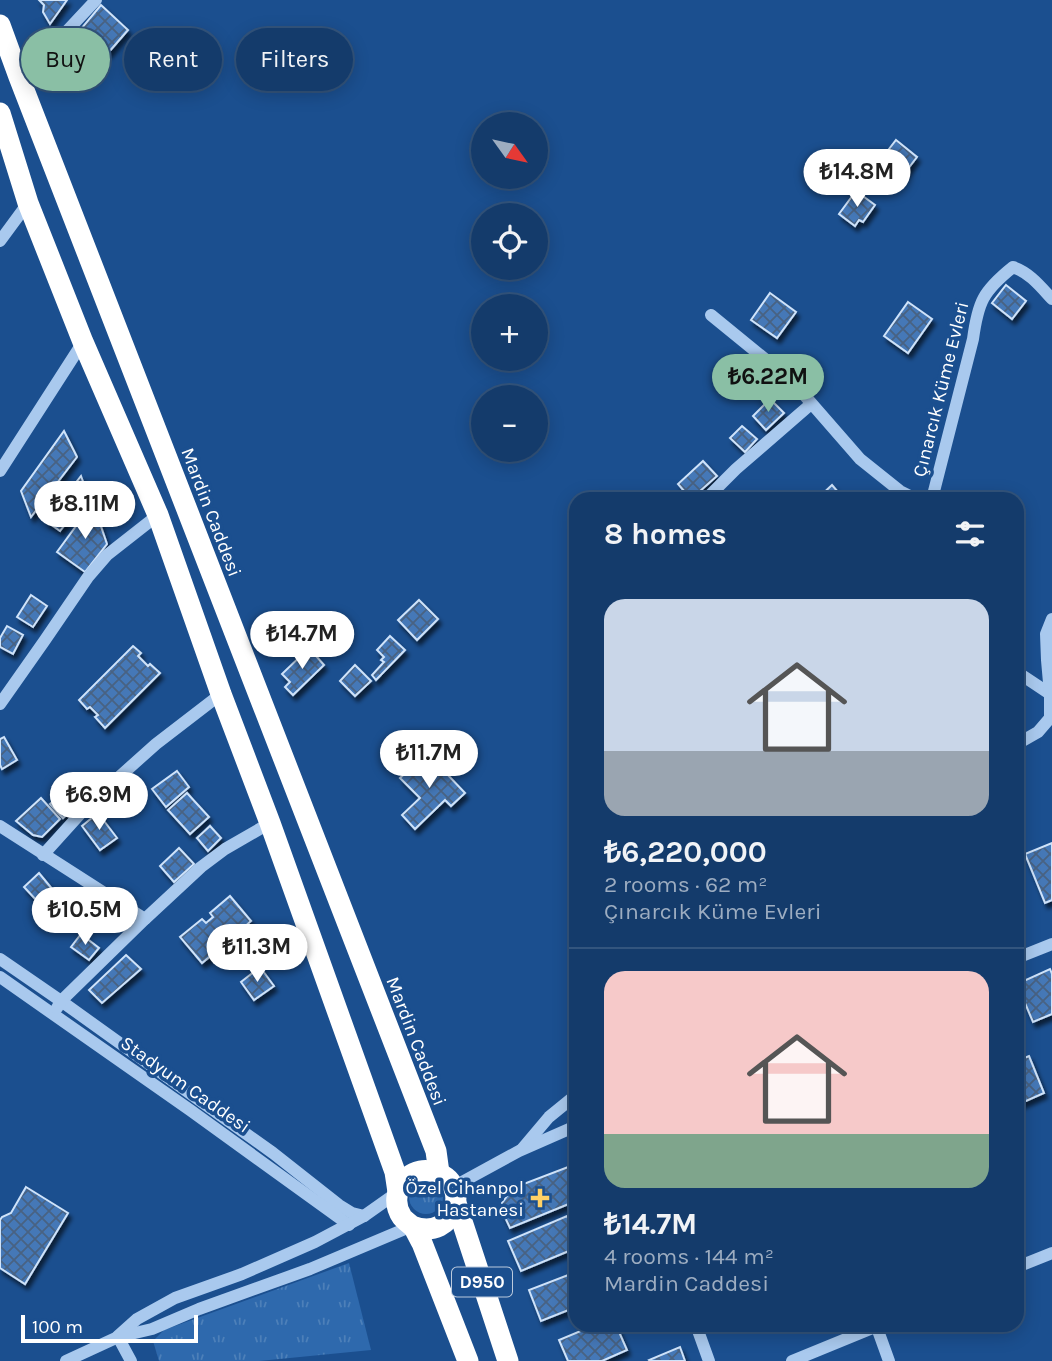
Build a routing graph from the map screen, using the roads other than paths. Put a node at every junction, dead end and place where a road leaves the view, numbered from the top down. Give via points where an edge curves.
1 (96, 0) edge
2 (0, 25) edge
3 (19, 77) junction
4 (0, 115) edge
5 (28, 203) junction
6 (0, 241) edge
7 (1052, 299) edge
8 (711, 315) dead end
9 (83, 342) junction
10 (811, 404) junction
11 (0, 471) edge
12 (713, 492) edge
13 (902, 492) edge
14 (934, 492) edge
15 (158, 514) junction
16 (1052, 619) edge
17 (1024, 677) edge
18 (221, 694) junction
19 (1051, 694) edge
20 (0, 704) edge
21 (1052, 731) edge
22 (1038, 732) junction
23 (1024, 740) edge
24 (270, 824) junction
25 (0, 826) edge
26 (43, 855) junction
27 (145, 919) junction
28 (1052, 944) edge
29 (1024, 955) edge
30 (0, 960) edge
31 (0, 977) edge
32 (61, 1001) junction
33 (52, 1014) junction
34 (569, 1101) edge
35 (569, 1129) edge
36 (519, 1152) junction
37 (449, 1188) junction
38 (398, 1192) junction
39 (364, 1216) junction
40 (349, 1225) junction
41 (412, 1226) junction
42 (1052, 1253) edge
43 (1024, 1264) edge
44 (699, 1332) edge
45 (860, 1332) edge
46 (879, 1332) edge
47 (118, 1337) junction
48 (65, 1361) edge
49 (131, 1361) edge
50 (468, 1361) edge
51 (508, 1361) edge
52 (709, 1361) edge
53 (792, 1361) edge
54 (889, 1361) edge

1 - 3 street
2 - 3 highway, Mardin Caddesi / D950
3 - 37 highway, Mardin Caddesi / D950
4 - 5 highway
5 - 6 street
5 - 9 highway
7 - 14 street, Çınarcık Küme Evleri via 1030,276 1013,267 984,295
8 - 10 street, Çınarcık Küme Evleri via 792,381
9 - 11 street
9 - 15 highway
10 - 12 street
10 - 13 street, Çınarcık Küme Evleri via 860,459
15 - 18 highway
15 - 20 street via 107,555 88,577
16 - 19 street via 1046,634
17 - 19 street
18 - 24 highway
18 - 26 street via 90,803
19 - 22 street via 1050,718
21 - 22 street
22 - 23 street
24 - 27 street via 201,867
24 - 38 highway via 395,1172
25 - 26 street
26 - 27 street
27 - 32 street
28 - 29 street
30 - 32 street
31 - 33 street, Stadyum Caddesi
32 - 33 street
32 - 39 street via 339,1205
33 - 40 street, Stadyum Caddesi
34 - 36 street
35 - 36 street
36 - 37 street
37 - 38 highway via 431,1171 407,1177
37 - 41 highway via 449,1219 436,1228
37 - 51 highway, Mardin Caddesi / D950
38 - 39 street
38 - 41 highway via 399,1211
39 - 40 street
40 - 47 street via 242,1274 175,1298 137,1319
41 - 47 street via 152,1329
41 - 50 highway, D950
42 - 43 street
44 - 52 street
45 - 53 street
46 - 54 street
47 - 48 street
47 - 49 street

